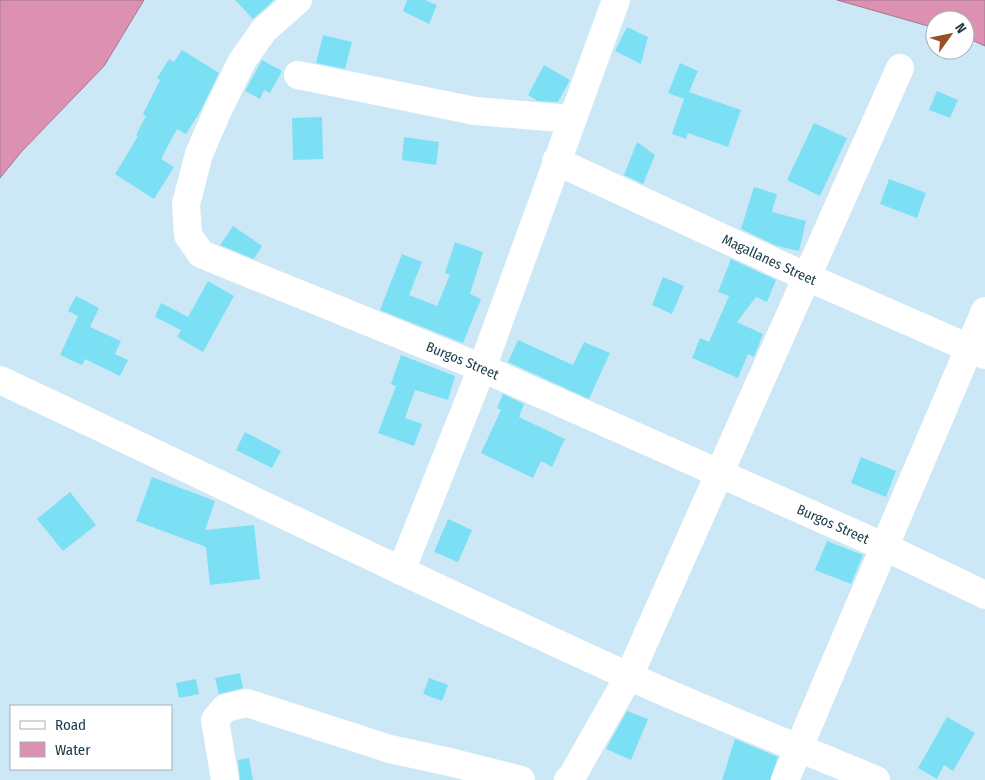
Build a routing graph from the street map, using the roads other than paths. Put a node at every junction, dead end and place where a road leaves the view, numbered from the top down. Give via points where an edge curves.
1 (298, 0) edge
2 (616, 0) edge
3 (900, 68) dead end
4 (298, 75) dead end
5 (572, 119) junction
6 (556, 161) junction
7 (807, 277) junction
8 (985, 311) edge
9 (977, 351) edge
10 (482, 368) junction
11 (0, 380) edge
12 (719, 472) junction
13 (885, 547) junction
14 (401, 571) junction
15 (985, 595) edge
16 (629, 676) junction
17 (798, 748) junction
18 (225, 780) edge
19 (521, 780) edge
20 (568, 780) edge
21 (785, 780) edge
22 (876, 780) edge

1 - 10 street, Burgos Street via 264,30 242,61 218,110 199,154 186,204 188,234 202,254
2 - 5 street
3 - 7 street
4 - 5 street via 475,111
5 - 6 street
6 - 7 street, Magallanes Street
6 - 10 street
7 - 9 street, Magallanes Street
7 - 12 street
8 - 9 street
9 - 13 street
10 - 12 street, Burgos Street
10 - 14 street
11 - 14 street
12 - 13 street, Burgos Street
12 - 16 street
13 - 15 street, Burgos Street
13 - 17 street
14 - 16 street
16 - 17 street
16 - 20 street
17 - 21 street
17 - 22 street
18 - 19 street via 215,720 225,708 247,703 390,749

